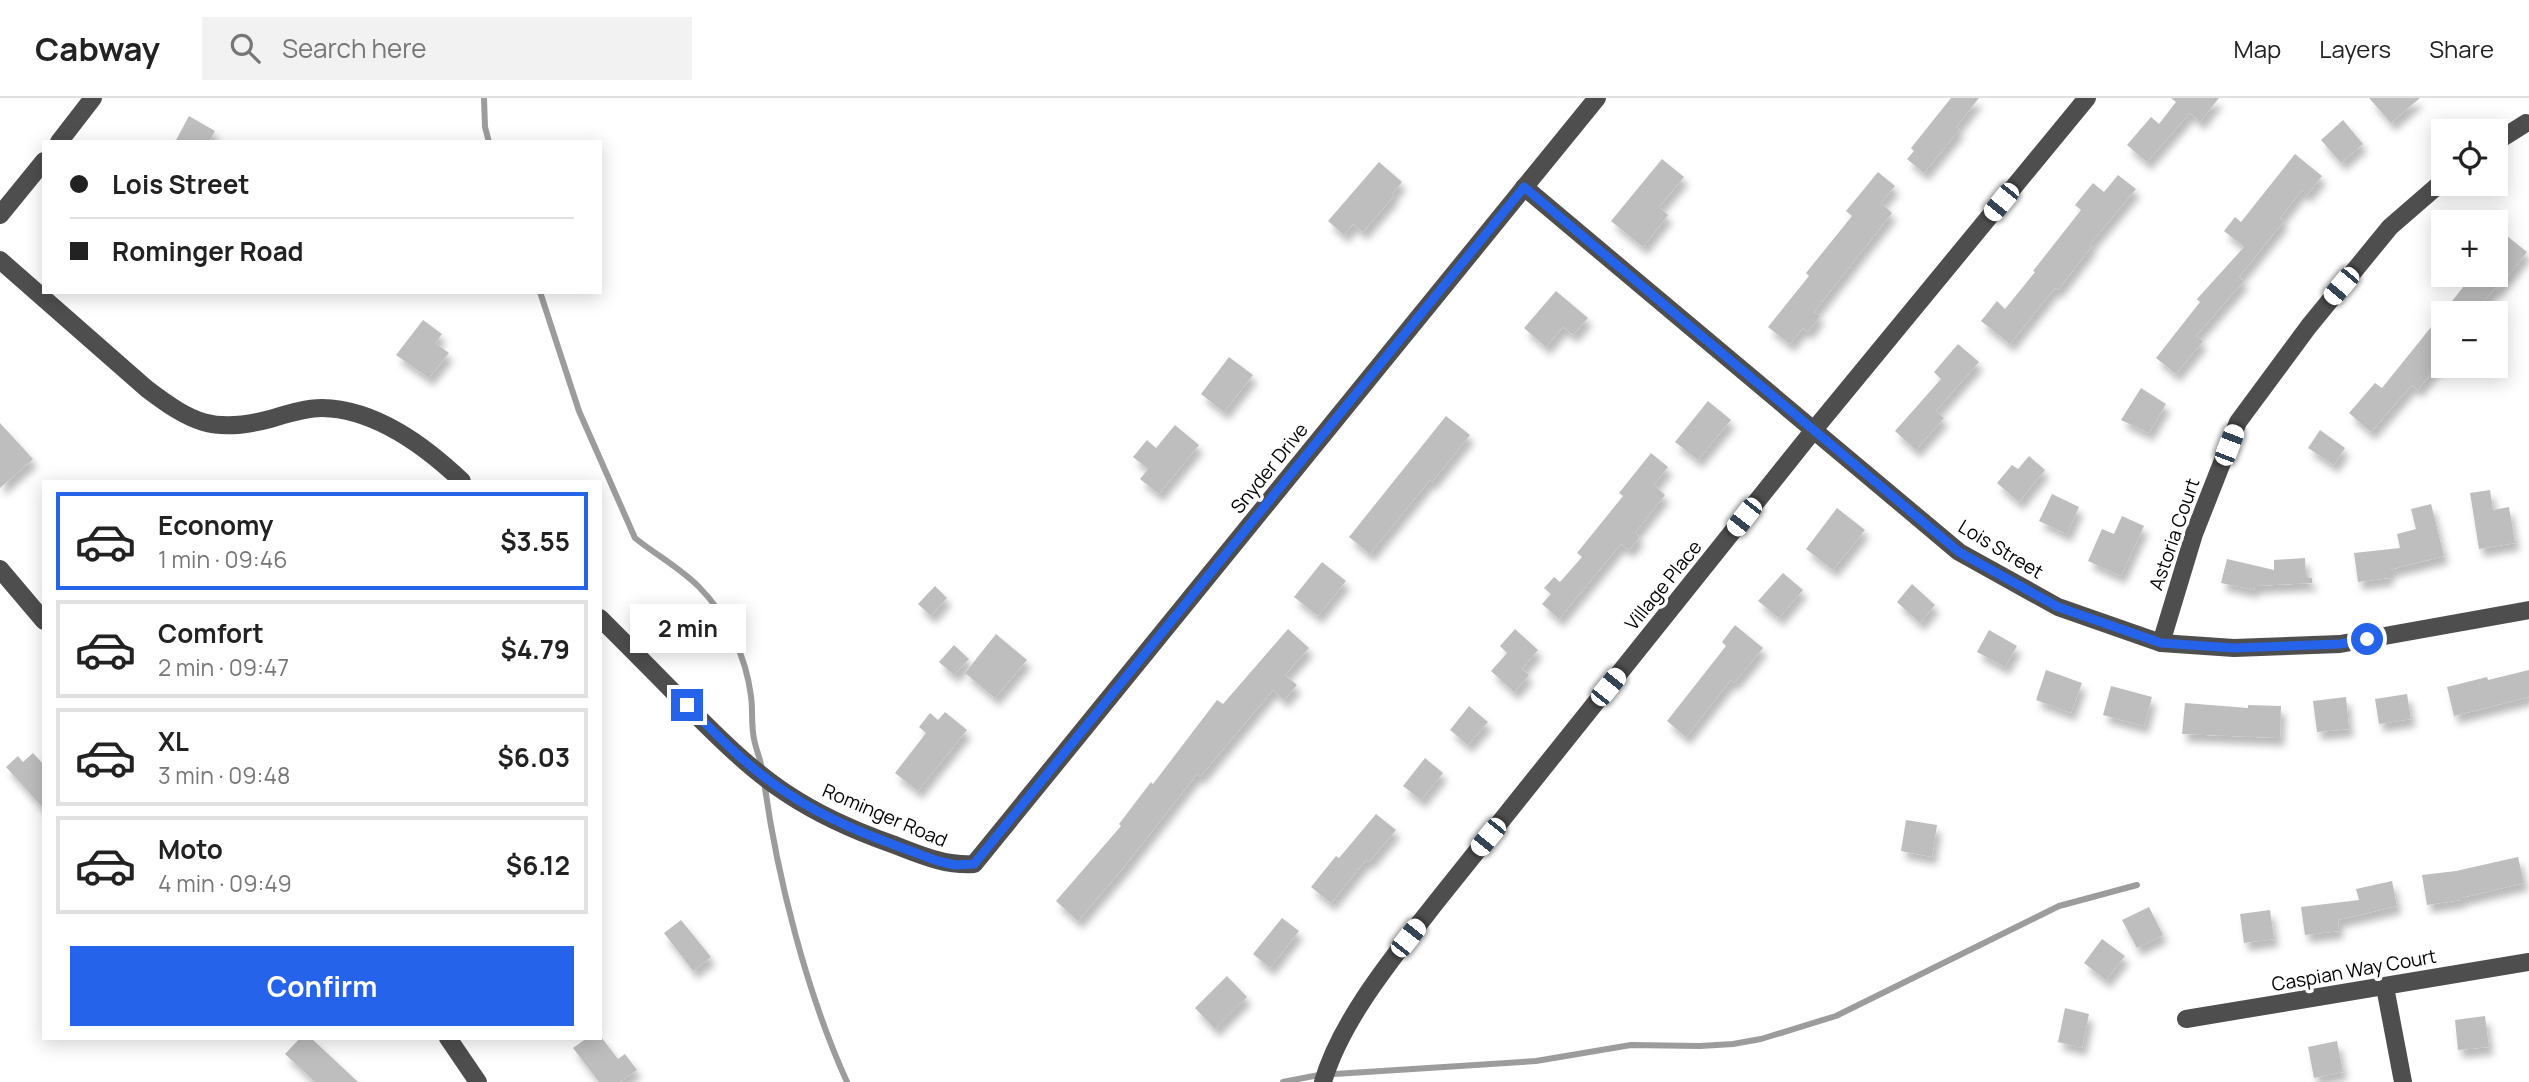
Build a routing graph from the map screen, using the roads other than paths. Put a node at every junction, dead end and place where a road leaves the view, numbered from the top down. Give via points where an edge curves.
1 (93, 98) edge
2 (1597, 98) edge
3 (2087, 98) edge
4 (2526, 123) dead end
5 (2508, 134) edge
6 (61, 140) edge
7 (42, 163) edge
8 (1524, 187) junction
9 (2431, 191) edge
10 (0, 215) edge
11 (0, 260) edge
12 (1813, 431) junction
13 (461, 480) edge
14 (0, 569) edge
15 (2529, 610) edge
16 (42, 619) edge
17 (602, 620) edge
18 (2161, 643) junction
19 (974, 864) joint
20 (2529, 962) edge
21 (2385, 987) junction
22 (2186, 1019) dead end
23 (449, 1040) edge
24 (478, 1082) edge
25 (1323, 1082) edge
26 (2403, 1082) edge

1 - 6 street
2 - 8 street, Snyder Drive
3 - 12 street, Village Place
4 - 5 street
7 - 10 street
8 - 12 street, Lois Street
8 - 19 street, Snyder Drive
9 - 18 street, Astoria Court via 2390,227 2238,422 2194,534
11 - 13 street via 147,389 193,419 229,426 301,411 337,409 390,427
12 - 18 street, Lois Street via 1959,552 2058,607
12 - 25 street, Village Place via 1380,975 1330,1059
14 - 16 street
15 - 18 street, Lois Street via 2340,644 2234,648
17 - 19 street, Rominger Road via 724,741 787,794 877,839 938,861
20 - 21 street, Caspian Way Court
21 - 22 street, Caspian Way Court
21 - 26 street
23 - 24 street

